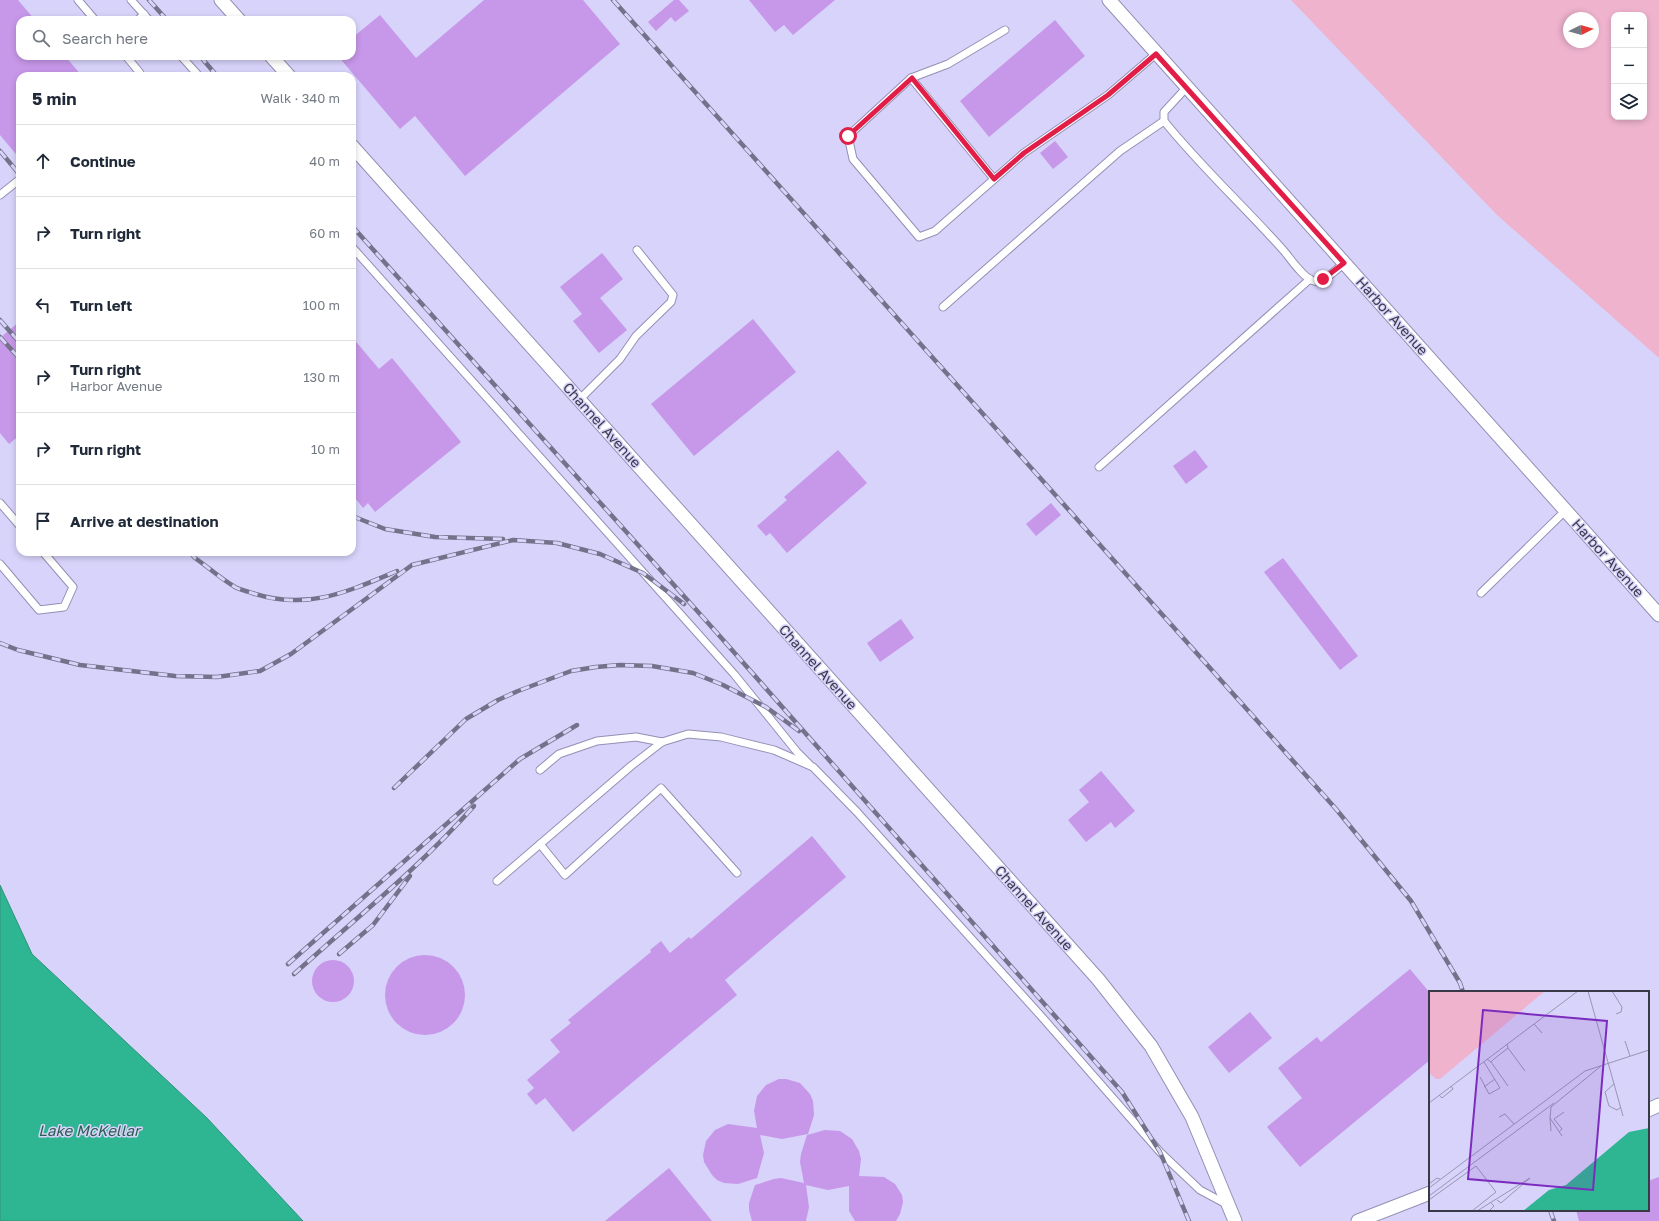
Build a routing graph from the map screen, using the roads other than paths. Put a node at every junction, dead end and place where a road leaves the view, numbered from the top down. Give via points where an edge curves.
1 (78, 0) edge
2 (131, 0) edge
3 (221, 0) edge
4 (1109, 0) edge
5 (92, 16) edge
6 (146, 16) edge
7 (235, 16) edge
8 (1005, 30) dead end
9 (1156, 54) junction
10 (129, 60) edge
11 (185, 60) edge
12 (275, 60) edge
13 (139, 72) edge
14 (195, 72) edge
15 (286, 72) edge
16 (912, 78) junction
17 (1187, 87) junction
18 (1164, 121) junction
19 (356, 150) edge
20 (994, 179) junction
21 (16, 182) edge
22 (0, 195) edge
23 (637, 250) dead end
24 (356, 251) edge
25 (1344, 263) junction
26 (1310, 280) junction
27 (944, 308) dead end
28 (579, 400) junction
29 (1099, 467) dead end
30 (0, 503) edge
31 (1566, 510) junction
32 (16, 521) edge
33 (46, 556) edge
34 (0, 564) edge
35 (1481, 593) dead end
36 (1659, 615) edge
37 (662, 742) junction
38 (813, 767) junction
39 (540, 770) dead end
40 (540, 844) junction
41 (737, 873) dead end
42 (497, 881) dead end
43 (1659, 1105) edge
44 (1649, 1110) edge
45 (1429, 1193) edge
46 (1228, 1205) junction
47 (1235, 1221) edge
48 (1358, 1221) edge

1 - 5 lane
2 - 6 lane
3 - 7 street
4 - 9 street, Harbor Avenue
8 - 16 lane via 948,64
9 - 17 street, Harbor Avenue
9 - 20 lane via 1108,95 1024,153
10 - 13 lane
11 - 14 lane
12 - 15 street
16 - 20 lane
16 - 20 lane via 848,136 853,159 918,237 935,231
17 - 18 lane via 1164,112
17 - 25 street, Harbor Avenue
18 - 26 lane via 1191,154
18 - 27 lane via 1120,151
19 - 28 street, Channel Avenue
21 - 22 lane
23 - 28 lane via 673,295 671,302 636,336 620,360
24 - 38 lane via 734,674 797,752
25 - 26 lane via 1323,279
25 - 31 street, Harbor Avenue
26 - 29 lane
28 - 46 street, Channel Avenue via 1098,979 1151,1046 1192,1117
30 - 32 lane
31 - 35 lane
31 - 36 street, Harbor Avenue
33 - 34 lane via 73,587 64,607 39,610
37 - 38 lane via 688,734 721,736 774,750
37 - 39 lane via 636,737 597,741 559,754
37 - 40 lane
38 - 46 lane via 857,812 1041,1016 1160,1152 1200,1190
40 - 41 lane via 565,875 661,788
40 - 42 lane
43 - 44 street
45 - 48 street
46 - 47 street, Channel Avenue

